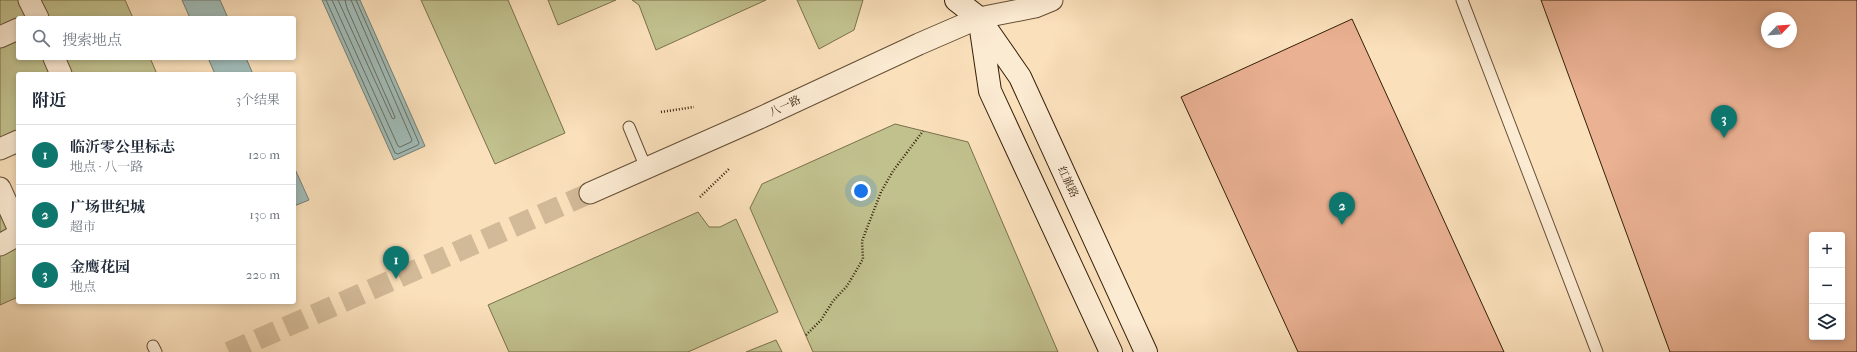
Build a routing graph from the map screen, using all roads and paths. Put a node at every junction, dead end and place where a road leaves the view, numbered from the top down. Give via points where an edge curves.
1 (29, 0) edge
2 (956, 0) edge
3 (1005, 0) edge
4 (1052, 0) edge
5 (1462, 0) edge
6 (977, 9) edge
7 (37, 16) edge
8 (16, 29) edge
9 (0, 37) edge
10 (55, 60) edge
11 (60, 72) edge
12 (694, 107) dead end
13 (661, 112) dead end
14 (629, 127) dead end
15 (923, 130) dead end
16 (16, 142) edge
17 (0, 149) edge
18 (646, 168) junction
19 (730, 168) dead end
20 (0, 188) edge
21 (590, 193) tunnel mouth
22 (700, 197) dead end
23 (16, 224) edge
24 (16, 237) edge
25 (0, 245) edge
26 (806, 335) dead end
27 (1111, 352) edge
28 (1146, 352) edge
29 (1597, 352) edge

1 - 7 street
2 - 6 street, 红旗路
3 - 6 street, 八一路
4 - 6 street, 八一路 via 1035,7
5 - 29 lane
6 - 18 street, 八一路 via 919,44
6 - 27 street via 990,91
6 - 28 street, 红旗路 via 1020,77
8 - 9 street
10 - 11 street
12 - 13 path
14 - 18 lane
15 - 26 path via 881,192 862,241 863,259 847,286
16 - 17 street
18 - 21 street, 八一路
19 - 22 path
20 - 23 street
24 - 25 street

